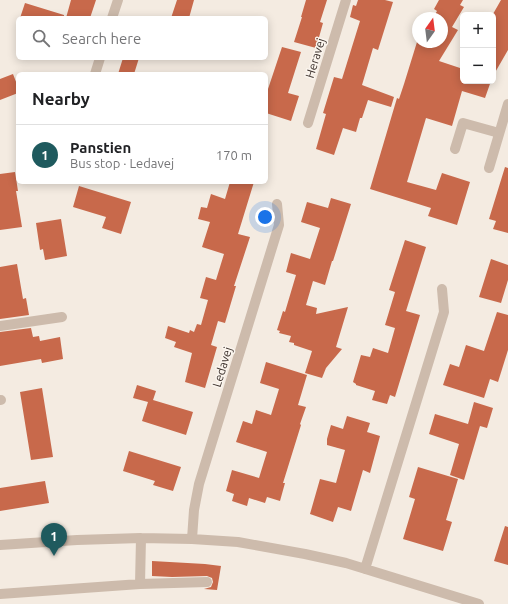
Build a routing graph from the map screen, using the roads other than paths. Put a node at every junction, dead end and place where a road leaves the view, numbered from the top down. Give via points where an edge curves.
1 (118, 0) edge
2 (346, 0) edge
3 (113, 16) edge
4 (99, 60) edge
5 (96, 72) edge
6 (508, 104) edge
7 (308, 123) dead end
8 (499, 133) junction
9 (455, 149) dead end
10 (489, 168) dead end
11 (277, 204) dead end
12 (442, 289) dead end
13 (62, 317) dead end
14 (0, 326) edge
15 (141, 538) junction
16 (192, 539) junction
17 (0, 545) edge
18 (365, 569) junction
19 (207, 582) dead end
20 (140, 584) junction
21 (0, 594) edge
22 (479, 604) edge

1 - 3 street
2 - 7 street, Heravej
4 - 5 street
6 - 8 street
8 - 9 street via 463,123
8 - 10 street
11 - 16 street, Ledavej via 279,225 199,484
12 - 18 street via 444,312
13 - 14 street
15 - 16 street
15 - 17 street
15 - 20 street
16 - 18 street via 238,542 305,554
18 - 22 street
19 - 20 street
20 - 21 street

